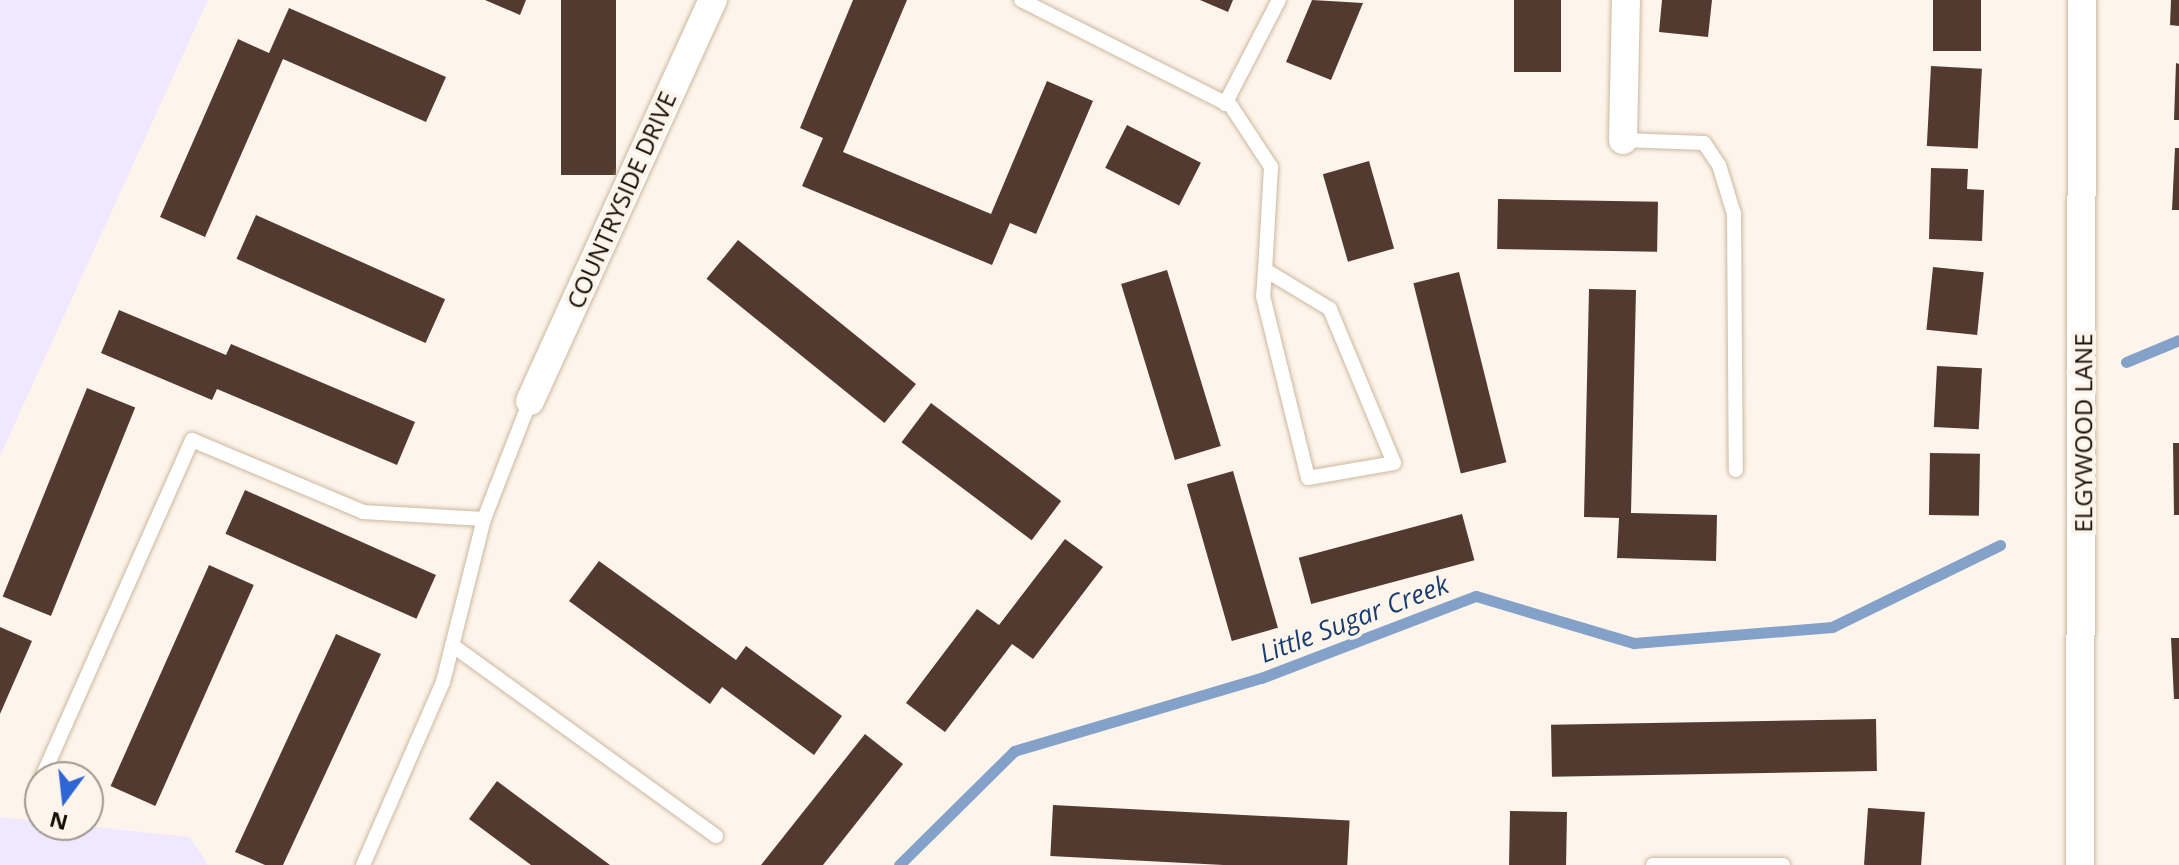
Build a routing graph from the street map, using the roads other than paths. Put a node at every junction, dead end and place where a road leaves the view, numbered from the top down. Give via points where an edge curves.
1 (713, 0) edge
2 (1021, 0) edge
3 (1279, 0) edge
4 (1626, 0) edge
5 (2082, 0) edge
6 (1225, 104) junction
7 (1623, 140) joint
8 (1265, 270) junction
9 (530, 401) joint
10 (1736, 470) dead end
11 (484, 519) junction
12 (452, 645) junction
13 (49, 761) edge
14 (716, 836) dead end
15 (363, 865) edge
16 (1653, 865) edge
17 (1783, 865) edge
18 (2080, 865) edge

1 - 9 street, COUNTRYSIDE DRIVE
2 - 6 lane
3 - 6 lane
4 - 7 street
5 - 18 street, ELGYWOOD LANE
6 - 8 lane via 1271,167
7 - 10 lane via 1704,143 1719,165 1734,214
8 - 8 lane via 1263,296 1308,478 1394,463 1330,309
9 - 11 lane
11 - 12 lane
11 - 13 lane via 363,512 192,440
12 - 14 lane
12 - 15 lane
16 - 17 lane

